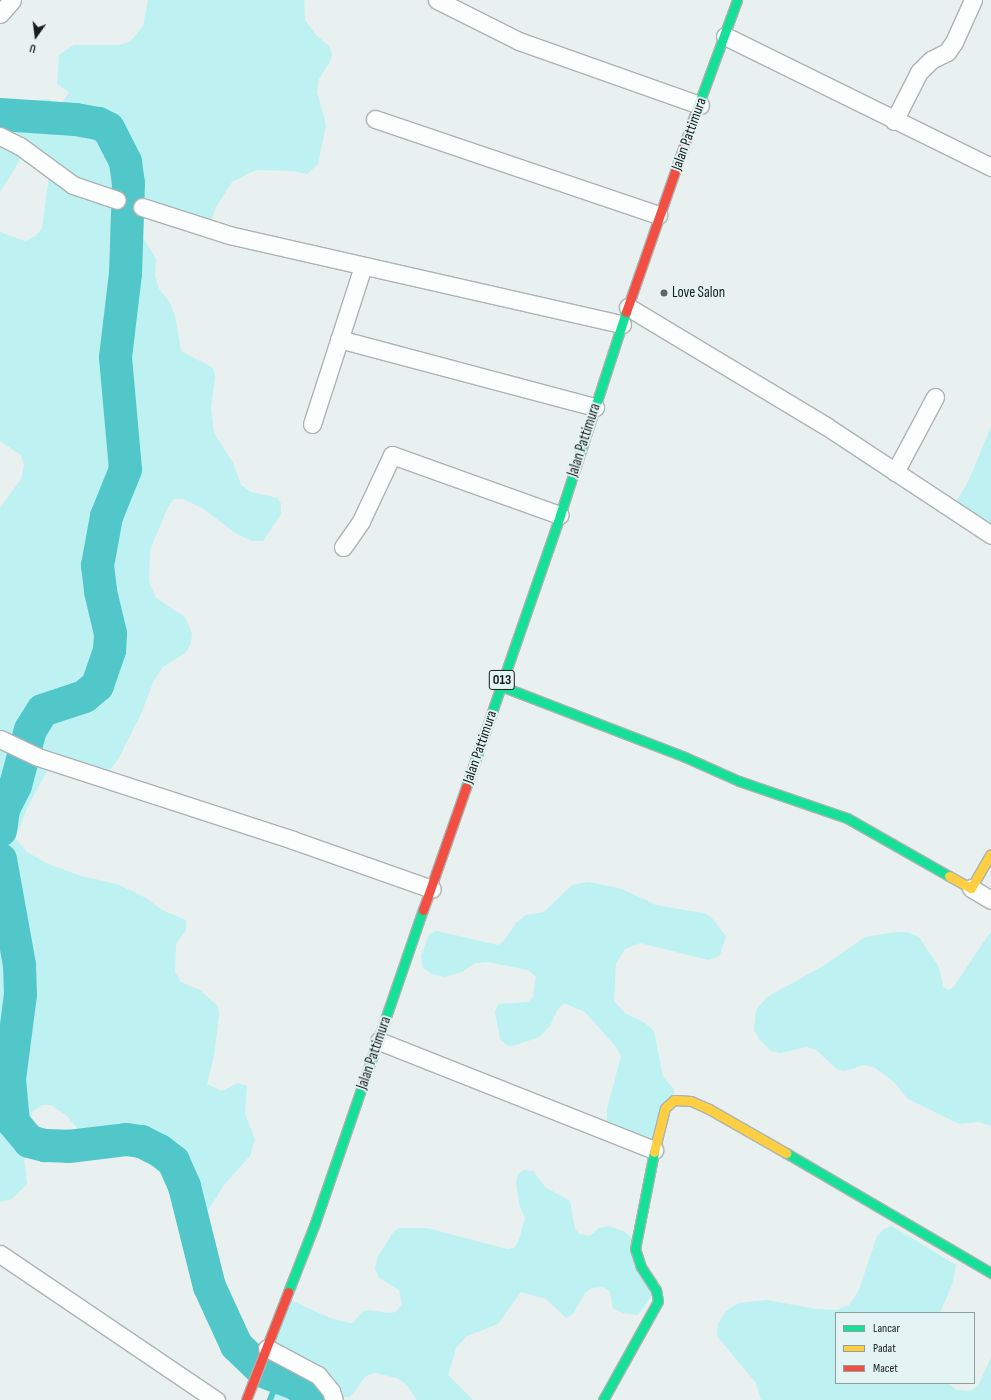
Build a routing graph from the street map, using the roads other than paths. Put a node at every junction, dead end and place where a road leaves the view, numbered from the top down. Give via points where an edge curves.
1 (12, 0) edge
2 (437, 0) edge
3 (737, 0) edge
4 (973, 0) edge
5 (0, 14) edge
6 (725, 36) junction
7 (700, 105) junction
8 (375, 119) dead end
9 (894, 121) junction
10 (0, 136) edge
11 (991, 167) edge
12 (117, 200) dead end
13 (142, 207) dead end
14 (658, 215) junction
15 (363, 266) junction
16 (628, 306) junction
17 (622, 324) junction
18 (339, 339) junction
19 (935, 397) dead end
20 (595, 407) junction
21 (312, 424) dead end
22 (895, 472) junction
23 (560, 515) junction
24 (991, 535) edge
25 (344, 547) dead end
26 (500, 686) junction
27 (1, 740) edge
28 (991, 854) edge
29 (971, 888) junction
30 (432, 889) junction
31 (991, 900) edge
32 (379, 1040) junction
33 (654, 1150) junction
34 (0, 1254) edge
35 (991, 1273) edge
36 (265, 1353) junction
37 (216, 1400) edge
38 (246, 1400) edge
39 (334, 1400) edge
40 (604, 1400) edge

1 - 5 street
2 - 7 street via 519,41
3 - 6 main road, Jalan Pattimura / 013
4 - 9 street via 954,42 947,52 931,60 919,72
6 - 7 main road, Jalan Pattimura / 013
6 - 9 street
7 - 14 main road, Jalan Pattimura / 013
8 - 14 street
9 - 11 street
10 - 12 street via 20,146 73,185
13 - 15 street via 229,234
14 - 16 main road, Jalan Pattimura / 013
15 - 17 street
15 - 18 street
16 - 17 main road, Jalan Pattimura / 013
16 - 22 street via 826,426
17 - 20 main road, Jalan Pattimura / 013
18 - 20 street
18 - 21 street
19 - 22 street
20 - 23 main road, Jalan Pattimura / 013
22 - 24 street
23 - 25 street via 392,455 361,521
23 - 26 main road, Jalan Pattimura / 013
26 - 29 main road via 685,757 739,781 847,818
26 - 30 main road, Jalan Pattimura / 013
27 - 30 street via 38,757
28 - 29 main road
29 - 31 street
30 - 32 main road, Jalan Pattimura / 013
32 - 33 street
32 - 36 main road, Jalan Pattimura / 013 via 315,1223
33 - 35 main road via 665,1108 674,1100 691,1101 709,1108
33 - 40 main road via 635,1249 641,1267 656,1290 658,1301
34 - 37 street
36 - 38 main road, Jalan Pattimura / 013
36 - 39 street via 318,1375 331,1391

